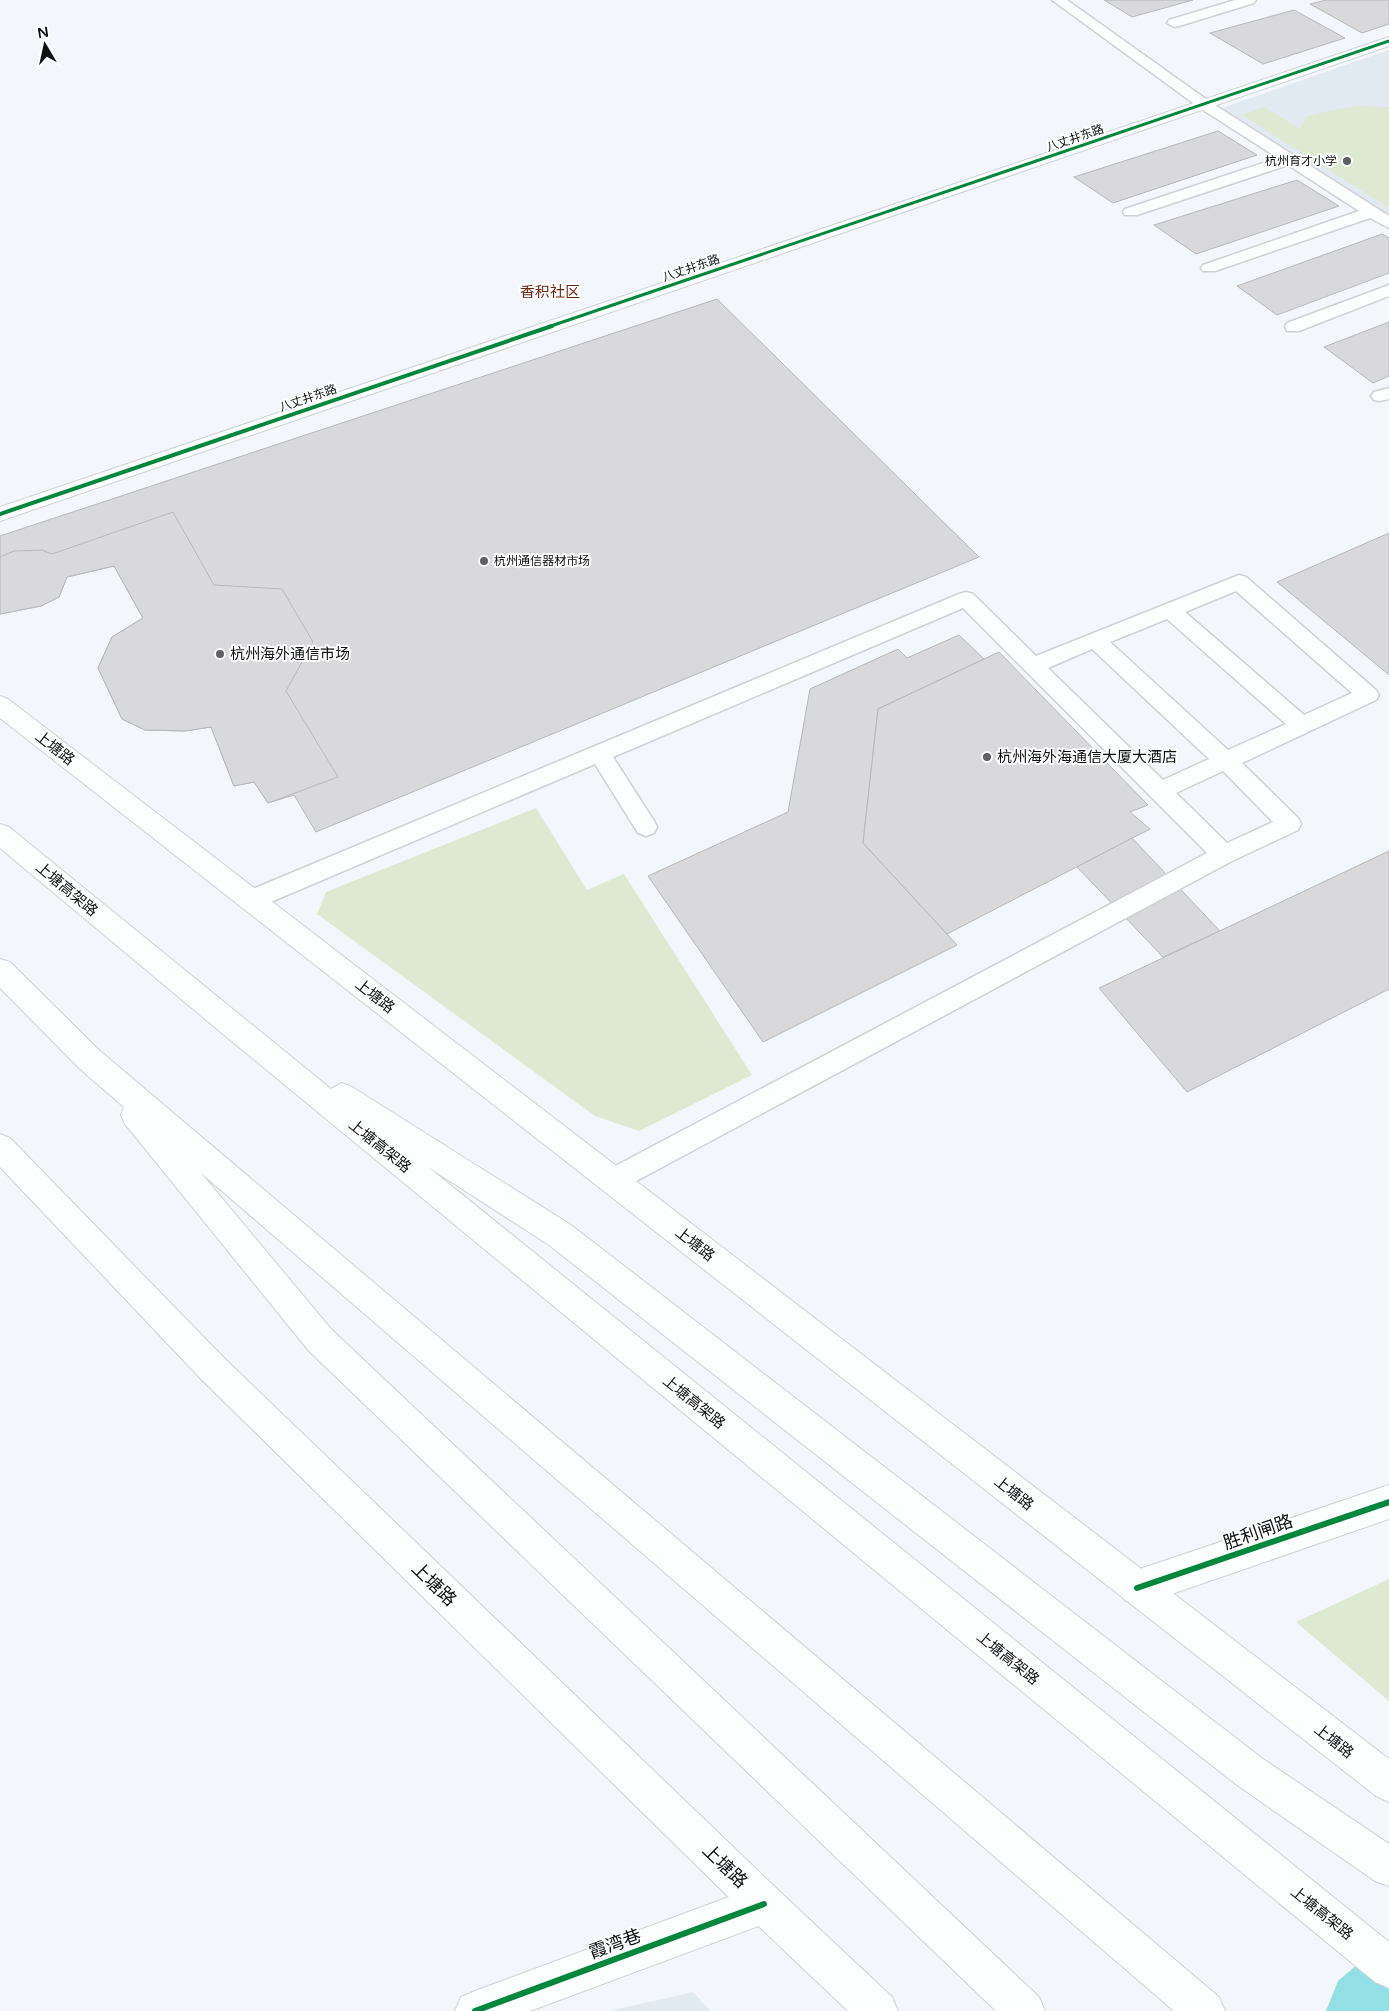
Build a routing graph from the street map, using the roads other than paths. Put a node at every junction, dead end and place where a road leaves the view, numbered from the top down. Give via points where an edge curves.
1 (1059, 0) edge
2 (1249, 0) edge
3 (1174, 23) dead end
4 (1389, 41) edge
5 (1205, 105) junction
6 (1290, 160) junction
7 (1131, 212) dead end
8 (1371, 212) junction
9 (1389, 224) edge
10 (1209, 268) dead end
11 (1389, 290) edge
12 (1293, 327) dead end
13 (0, 514) edge
14 (1170, 610) junction
15 (1095, 640) junction
16 (1034, 665) junction
17 (0, 705) edge
18 (1302, 726) junction
19 (599, 753) junction
20 (1226, 761) junction
21 (1160, 791) junction
22 (646, 827) dead end
23 (0, 834) edge
24 (1224, 855) junction
25 (251, 900) junction
26 (0, 970) edge
27 (233, 1026) junction
28 (90, 1060) junction
29 (0, 1146) edge
30 (614, 1181) junction
31 (1389, 1502) edge
32 (1137, 1588) junction
33 (1389, 1784) edge
34 (1389, 1867) edge
35 (764, 1904) junction
36 (1389, 1968) edge
37 (475, 2011) edge
38 (878, 2011) edge
39 (1025, 2011) edge
40 (1205, 2011) edge

1 - 5 lane
2 - 3 lane
4 - 5 main road, 八丈井东路
5 - 6 lane
5 - 13 main road, 八丈井东路
6 - 7 lane
6 - 8 lane
8 - 9 lane
8 - 10 lane
11 - 12 lane
14 - 15 lane
14 - 18 lane
14 - 18 lane via 1239,582 1368,695
15 - 16 lane
15 - 20 lane
16 - 19 lane via 966,599
16 - 21 lane
17 - 25 main road, 上塘路
18 - 20 lane
19 - 22 lane
19 - 25 lane
20 - 21 lane
20 - 24 lane via 1290,824
21 - 24 lane
23 - 27 main road, 上塘高架路
24 - 30 lane
25 - 30 main road, 上塘路
26 - 28 main road
27 - 34 main road via 560,1235 1250,1772
27 - 36 main road, 上塘高架路
28 - 39 main road via 320,1340
28 - 40 main road
29 - 35 main road, 上塘路 via 213,1369
30 - 32 main road, 上塘路
31 - 32 main road, 胜利闸路
32 - 33 main road, 上塘路
35 - 37 main road, 霞湾巷
35 - 38 main road, 上塘路

